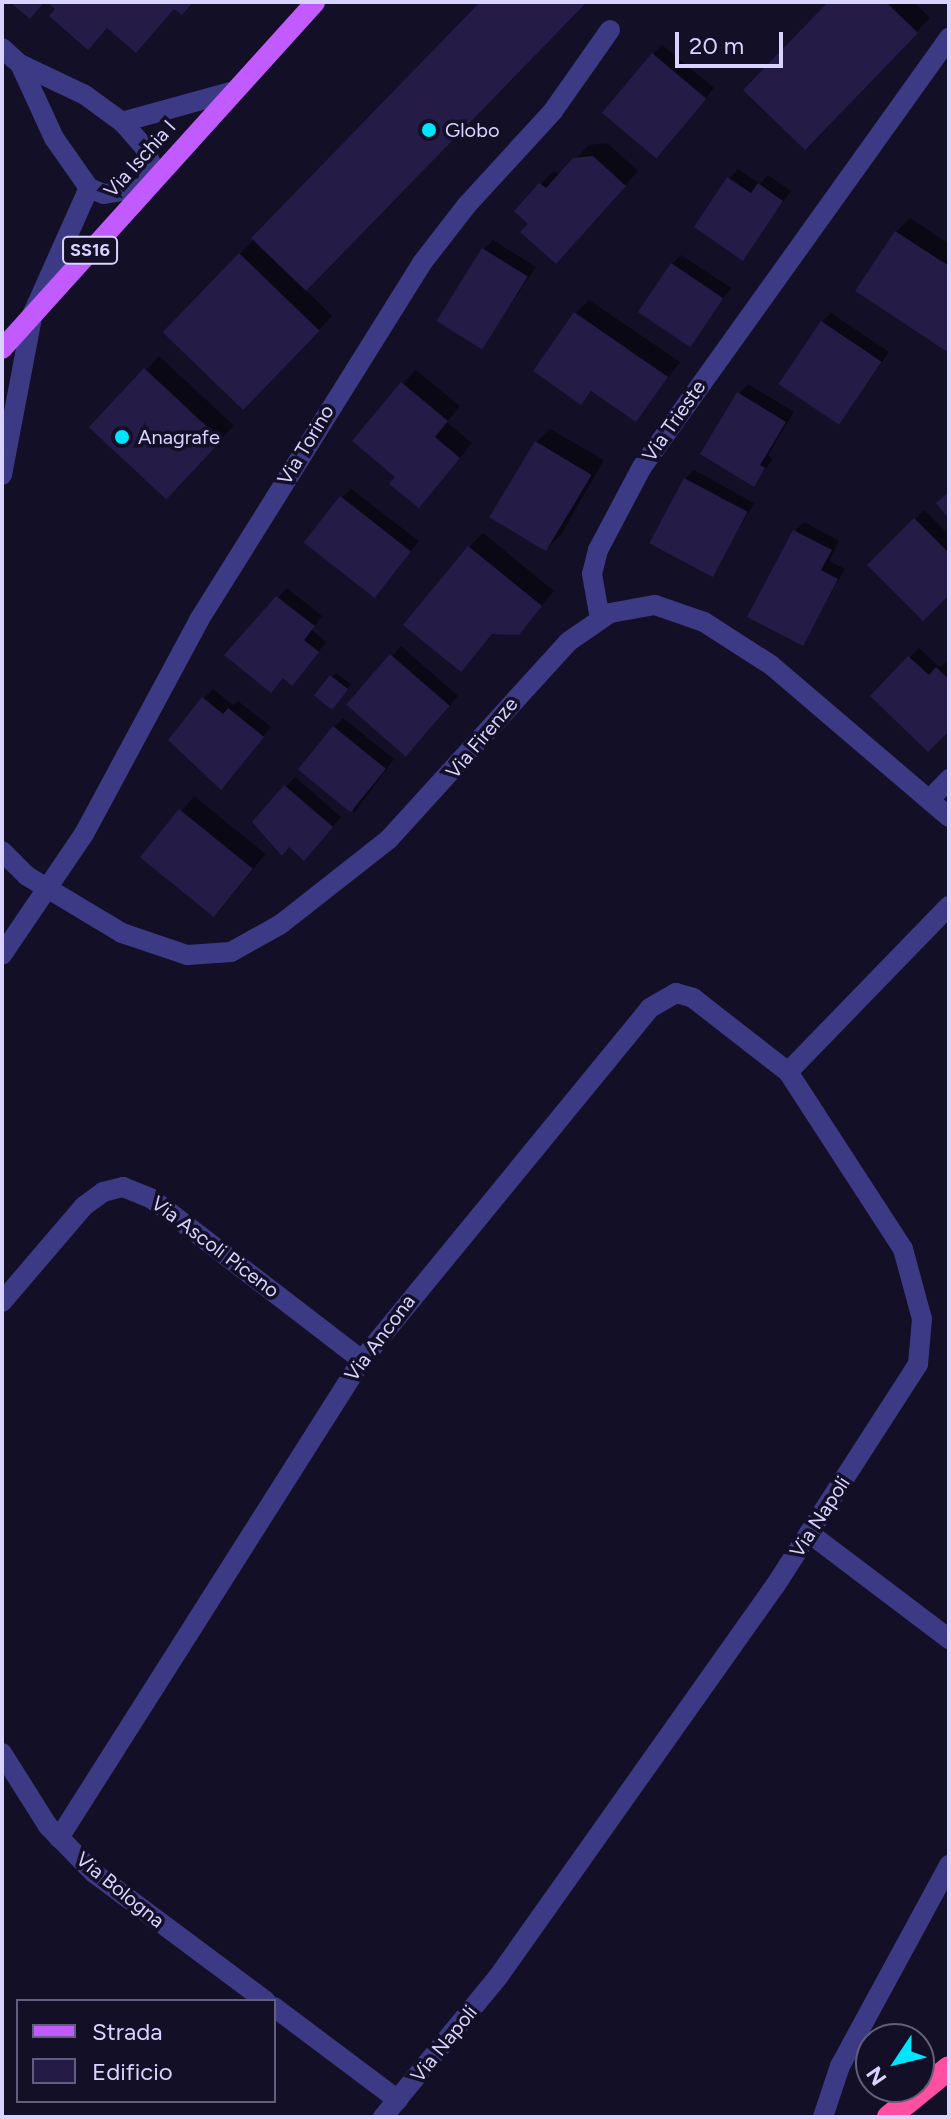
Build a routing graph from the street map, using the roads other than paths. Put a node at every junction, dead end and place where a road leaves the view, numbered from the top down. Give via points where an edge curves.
1 (315, 2) edge
2 (610, 30) dead end
3 (2, 48) edge
4 (946, 49) edge
5 (20, 64) junction
6 (230, 92) junction
7 (122, 122) junction
8 (147, 187) junction
9 (89, 188) junction
10 (33, 313) junction
11 (2, 349) edge
12 (2, 475) edge
13 (600, 619) junction
14 (949, 779) edge
15 (930, 799) junction
16 (949, 817) edge
17 (2, 851) edge
18 (50, 891) junction
19 (949, 906) edge
20 (2, 955) edge
21 (788, 1072) junction
22 (2, 1302) edge
23 (362, 1360) junction
24 (809, 1533) junction
25 (949, 1639) edge
26 (2, 1753) edge
27 (59, 1838) junction
28 (949, 1865) edge
29 (263, 1999) edge
30 (276, 2008) edge
31 (949, 2068) edge
32 (398, 2100) junction
33 (383, 2117) edge
34 (823, 2117) edge
35 (889, 2117) edge

1 - 6 main road, Via Ischia I / SS16
2 - 18 street, Via Torino via 553,111 442,235 356,365 184,645 112,786
3 - 5 street
4 - 13 street, Via Trieste via 661,438 607,530 592,574
5 - 7 street via 72,87
5 - 9 street via 54,138
6 - 7 street
6 - 8 main road, Via Ischia I / SS16
7 - 8 street via 145,148 151,164
8 - 9 street via 104,194
8 - 10 main road, Via Ischia I / SS16
9 - 10 street
10 - 11 main road, Via Ischia I / SS16
10 - 12 street
13 - 15 street, Via Firenze via 655,605 704,622 771,665
13 - 18 street, Via Firenze via 550,658 389,839 247,946 216,956 165,950 122,933
14 - 15 street
15 - 16 street, Via Firenze
17 - 18 street, Via Firenze
18 - 20 street
19 - 21 street
21 - 23 street, Via Ancona via 693,998 666,995
21 - 24 street, Via Napoli via 903,1249 924,1334 918,1364 905,1389
22 - 23 street, Via Ascoli Piceno via 84,1206 103,1192 123,1187 152,1199
23 - 27 street, Via Ancona
24 - 25 street
24 - 32 street, Via Napoli via 498,1977
26 - 27 street, Via Bologna
27 - 29 street, Via Bologna via 94,1873
28 - 34 street via 840,2066
30 - 32 street
31 - 35 highway
32 - 33 street, Via Napoli

